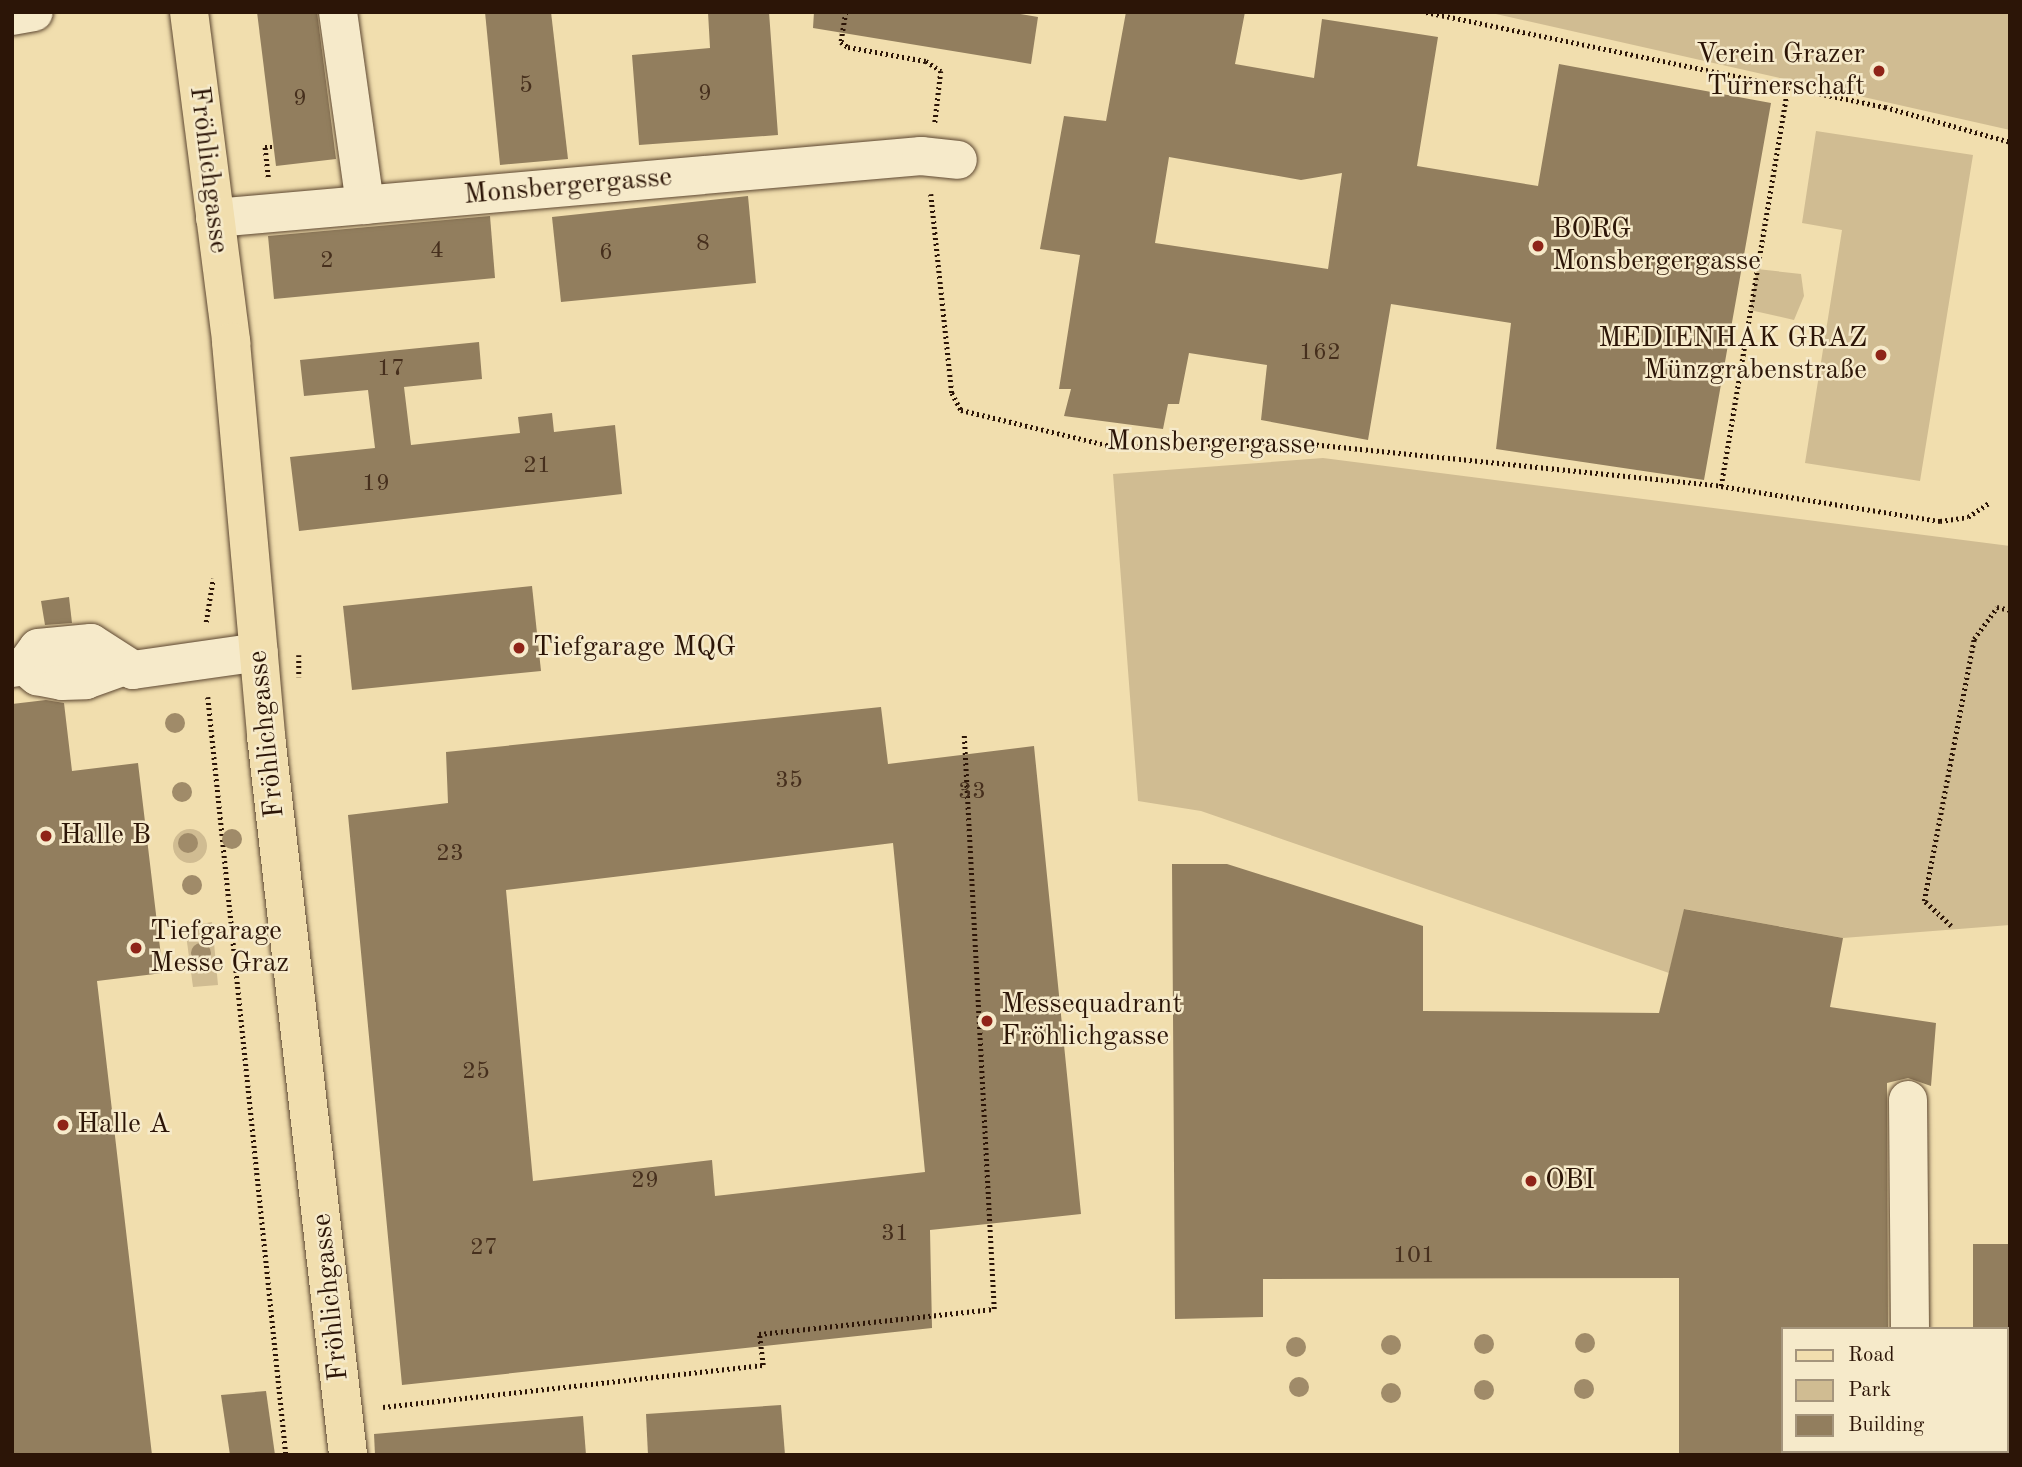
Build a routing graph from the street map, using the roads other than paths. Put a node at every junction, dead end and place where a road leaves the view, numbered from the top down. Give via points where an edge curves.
1 (34, 12) edge
2 (189, 12) edge
3 (338, 12) edge
4 (12, 16) edge
5 (958, 160) dead end
6 (365, 205) junction
7 (215, 218) junction
8 (259, 652) junction
9 (19, 667) edge
10 (1908, 1100) dead end
11 (1910, 1327) edge
12 (348, 1455) edge

1 - 4 street
2 - 7 main road, Fröhlichgasse
3 - 6 street
5 - 6 street, Monsbergergasse via 921,156
6 - 7 street, Monsbergergasse
7 - 8 main road, Fröhlichgasse
8 - 9 street via 121,667 86,680 62,681
8 - 12 main road, Fröhlichgasse
10 - 11 street

